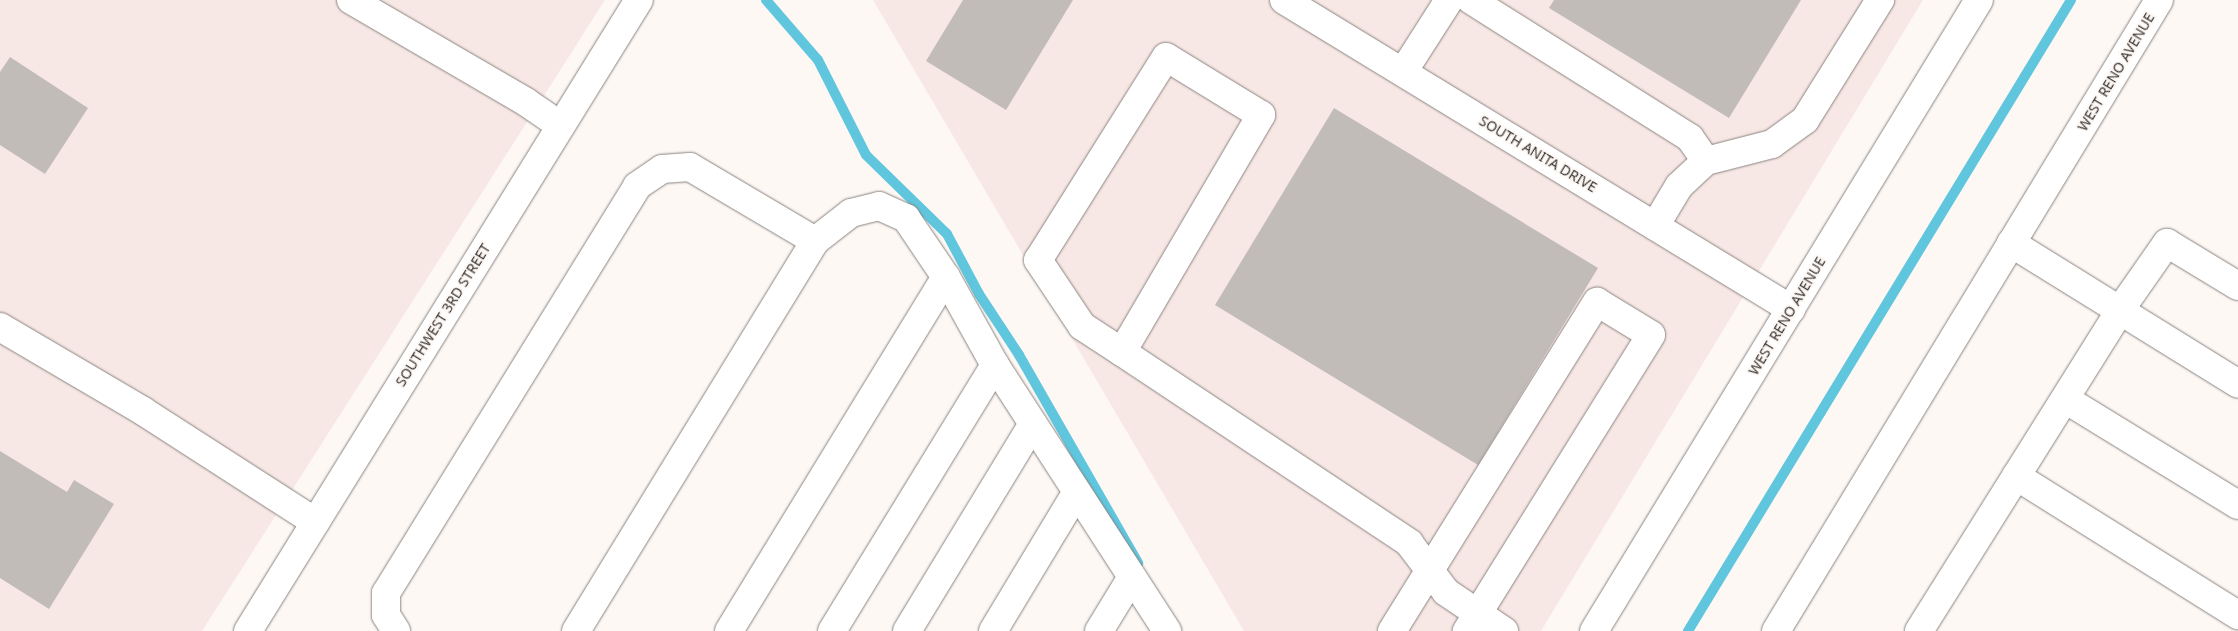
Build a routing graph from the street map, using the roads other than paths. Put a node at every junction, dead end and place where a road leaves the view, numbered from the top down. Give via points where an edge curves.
1 (351, 0) edge
2 (639, 0) edge
3 (1471, 0) edge
4 (1880, 0) edge
5 (2160, 0) edge
6 (1287, 1) edge
7 (1974, 2) edge
8 (1438, 4) edge
9 (1403, 72) junction
10 (561, 126) junction
11 (1706, 161) junction
12 (1655, 226) junction
13 (815, 241) junction
14 (2011, 243) junction
15 (946, 277) junction
16 (2238, 286) edge
17 (1791, 309) junction
18 (2120, 310) junction
19 (0, 327) edge
20 (1122, 352) junction
21 (995, 365) junction
22 (2238, 384) edge
23 (2065, 399) junction
24 (1034, 424) junction
25 (2016, 476) junction
26 (1078, 492) junction
27 (2238, 505) edge
28 (315, 522) junction
29 (1429, 572) junction
30 (1132, 577) junction
31 (2238, 615) edge
32 (1472, 622) edge
33 (248, 631) edge
34 (396, 631) edge
35 (576, 631) edge
36 (729, 631) edge
37 (832, 631) edge
38 (907, 631) edge
39 (993, 631) edge
40 (1099, 631) edge
41 (1166, 631) edge
42 (1392, 631) edge
43 (1504, 631) edge
44 (1594, 631) edge
45 (1776, 631) edge
46 (1920, 631) edge

1 - 10 main road via 526,102
2 - 10 main road, SOUTHWEST 3RD STREET
3 - 11 main road via 1690,138
4 - 11 main road via 1805,120 1772,144
5 - 14 main road, WEST RENO AVENUE
6 - 9 main road, SOUTH ANITA DRIVE
7 - 17 main road, WEST RENO AVENUE
8 - 9 main road
9 - 12 main road, SOUTH ANITA DRIVE
10 - 28 main road, SOUTHWEST 3RD STREET
11 - 12 main road via 1679,186
12 - 17 main road, SOUTH ANITA DRIVE
13 - 15 main road via 851,213 878,206 906,218
13 - 34 main road via 690,166 662,169 637,186 386,593 386,615
13 - 35 main road
14 - 18 main road
14 - 45 main road, WEST RENO AVENUE
15 - 21 main road
15 - 36 main road
16 - 18 main road via 2167,243
17 - 44 main road, WEST RENO AVENUE
18 - 22 main road
18 - 23 main road
19 - 28 main road via 143,411
20 - 20 main road via 1082,326 1038,260 1166,57 1261,115
20 - 29 main road via 1410,543
21 - 24 main road
21 - 37 main road
23 - 25 main road
23 - 27 main road
24 - 26 main road
24 - 38 main road
25 - 31 main road
25 - 46 main road
26 - 30 main road
26 - 39 main road
28 - 33 main road, SOUTHWEST 3RD STREET
29 - 32 main road
29 - 32 main road via 1597,302 1651,335
29 - 42 main road
30 - 40 main road
30 - 41 main road
32 - 43 main road

